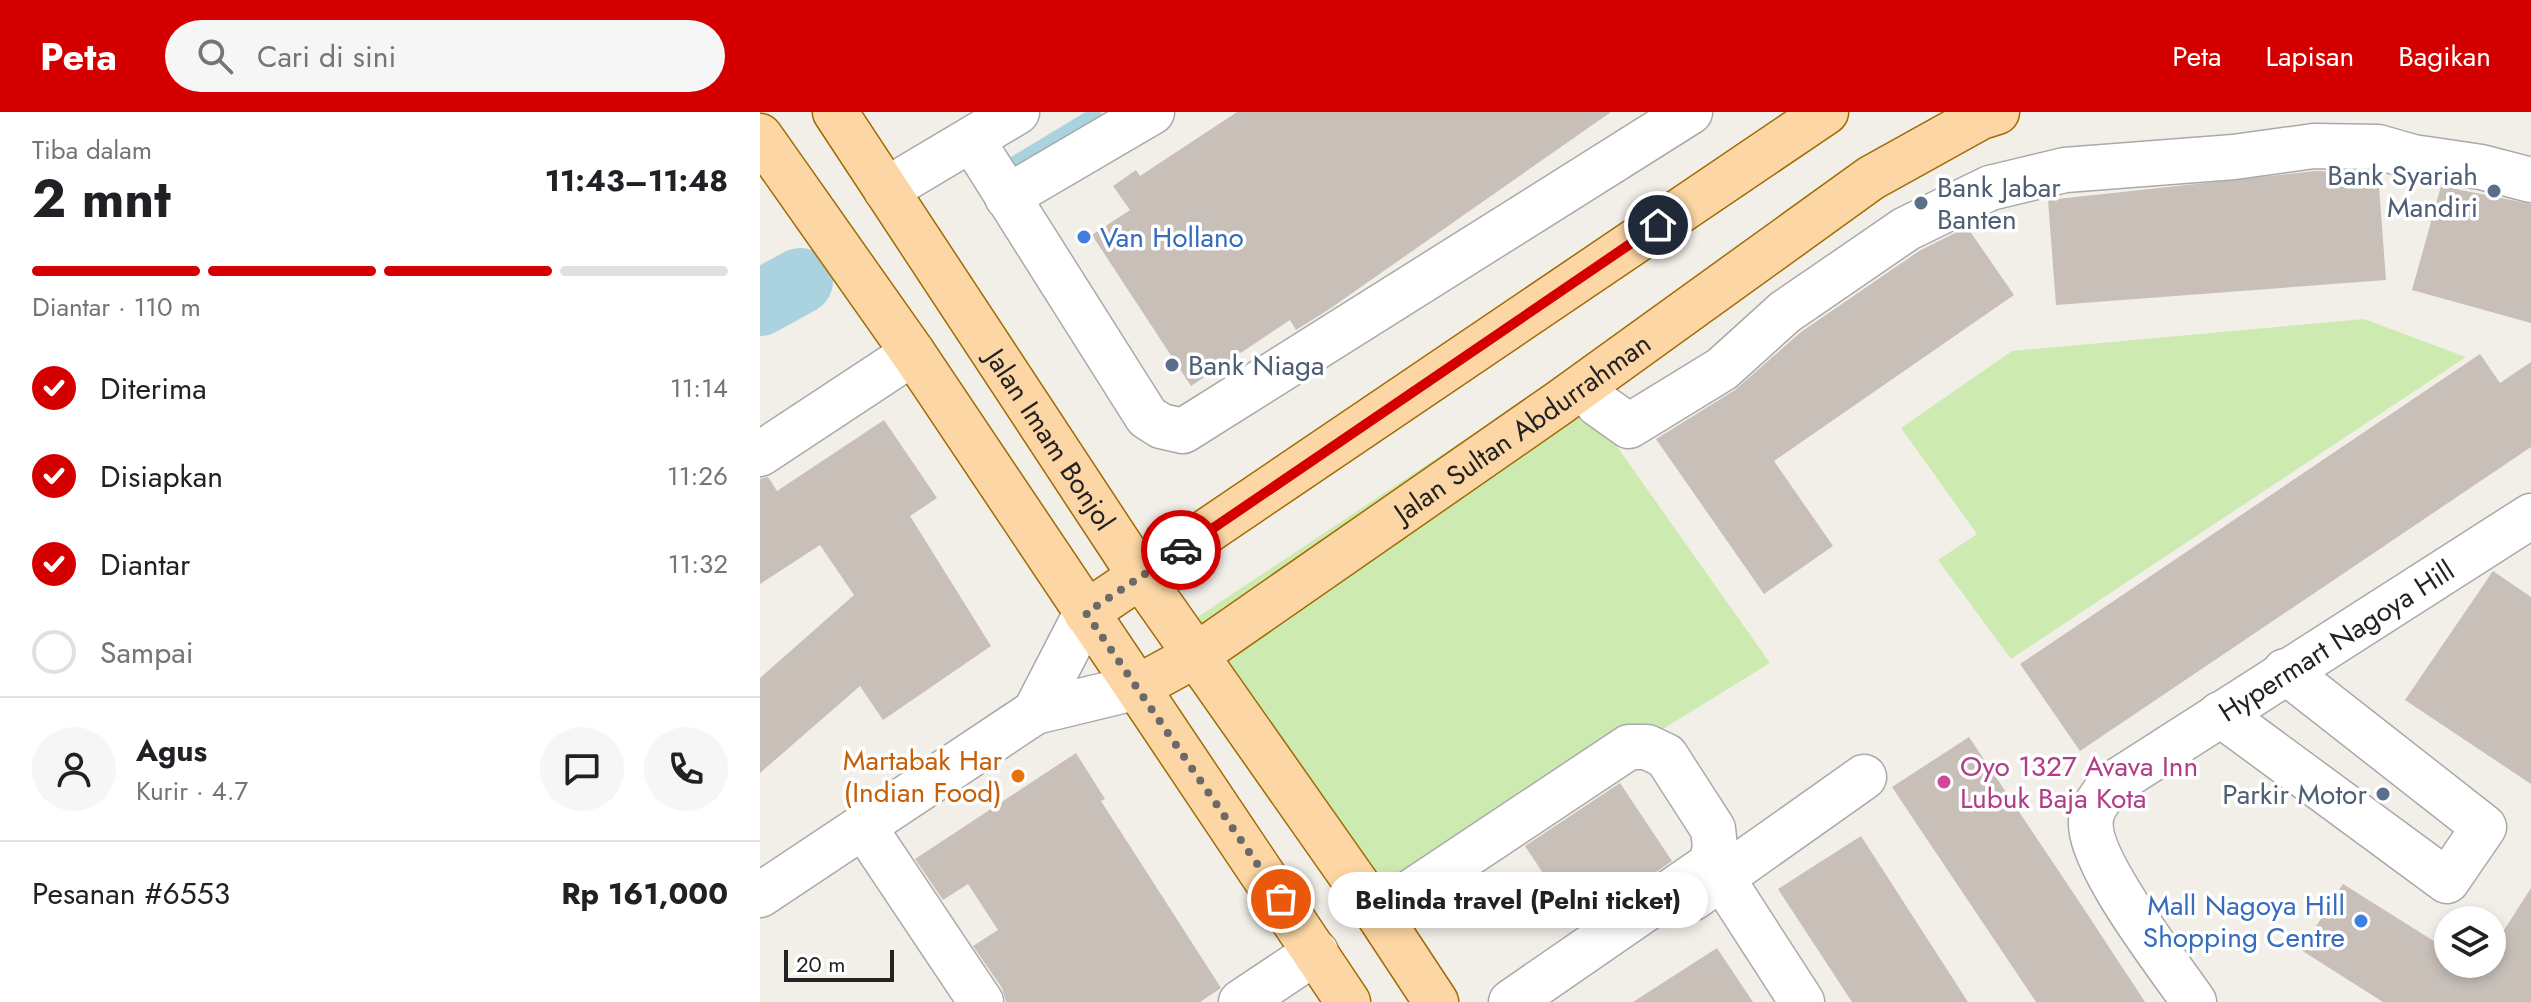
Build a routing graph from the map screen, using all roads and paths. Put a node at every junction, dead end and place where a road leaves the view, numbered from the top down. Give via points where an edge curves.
1 (835, 112) edge
2 (1017, 112) edge
3 (1152, 112) edge
4 (1690, 112) edge
5 (1997, 112) edge
6 (1815, 115) edge
7 (760, 136) edge
8 (976, 145) junction
9 (2531, 180) edge
10 (1005, 192) junction
11 (890, 194) junction
12 (913, 353) junction
13 (1585, 385) junction
14 (760, 454) edge
15 (2531, 516) edge
16 (1141, 577) junction
17 (1086, 613) junction
18 (1198, 654) junction
19 (2285, 671) junction
20 (1138, 687) junction
21 (1035, 712) junction
22 (2220, 714) junction
23 (1864, 777) dead end
24 (864, 827) junction
25 (1722, 878) junction
26 (760, 895) edge
27 (1378, 914) junction
28 (1316, 952) junction
29 (981, 1002) edge
30 (1241, 1002) edge
31 (1348, 1002) edge
32 (1436, 1002) edge
33 (1511, 1002) edge
34 (1547, 1002) edge
35 (1802, 1002) edge
36 (2194, 1002) edge

1 - 11 main road, Jalan Imam Bonjol
2 - 8 street
3 - 10 street
4 - 10 street via 1183,431 1147,417
5 - 13 main road, Jalan Sultan Abdurrahman via 1871,178
6 - 16 main road, Jalan Sultan Abdurrahman
7 - 12 main road
8 - 10 street
8 - 11 street
9 - 13 street via 2378,147 2327,146 2065,170 1990,188 1906,229 1785,312 1722,369 1629,426 1598,404
11 - 16 main road, Jalan Imam Bonjol
12 - 14 street
12 - 17 main road
13 - 18 main road, Jalan Sultan Abdurrahman
15 - 19 street, Hypermart Nagoya Hill
16 - 17 main road, Jalan Sultan Abdurrahman
16 - 18 main road, Jalan Imam Bonjol
17 - 20 main road
17 - 21 street, Jalan Sultan Abdurrahman
18 - 20 main road, Jalan Sultan Abdurrahman
18 - 27 main road, Jalan Imam Bonjol
19 - 22 street, Hypermart Nagoya Hill
19 - 22 street via 2484,827 2447,881
20 - 21 street, Jalan Sultan Abdurrahman
20 - 28 main road
21 - 24 street, Jalan Sultan Abdurrahman
22 - 36 street, Hypermart Nagoya Hill via 2108,787 2092,814 2092,843 2107,874
23 - 25 street
24 - 26 street, Jalan Sultan Abdurrahman
24 - 29 street
25 - 34 street
25 - 35 street
27 - 32 main road, Jalan Imam Bonjol
27 - 33 street via 1629,747 1647,747 1666,756 1713,829 1711,864
28 - 30 street
28 - 31 main road

